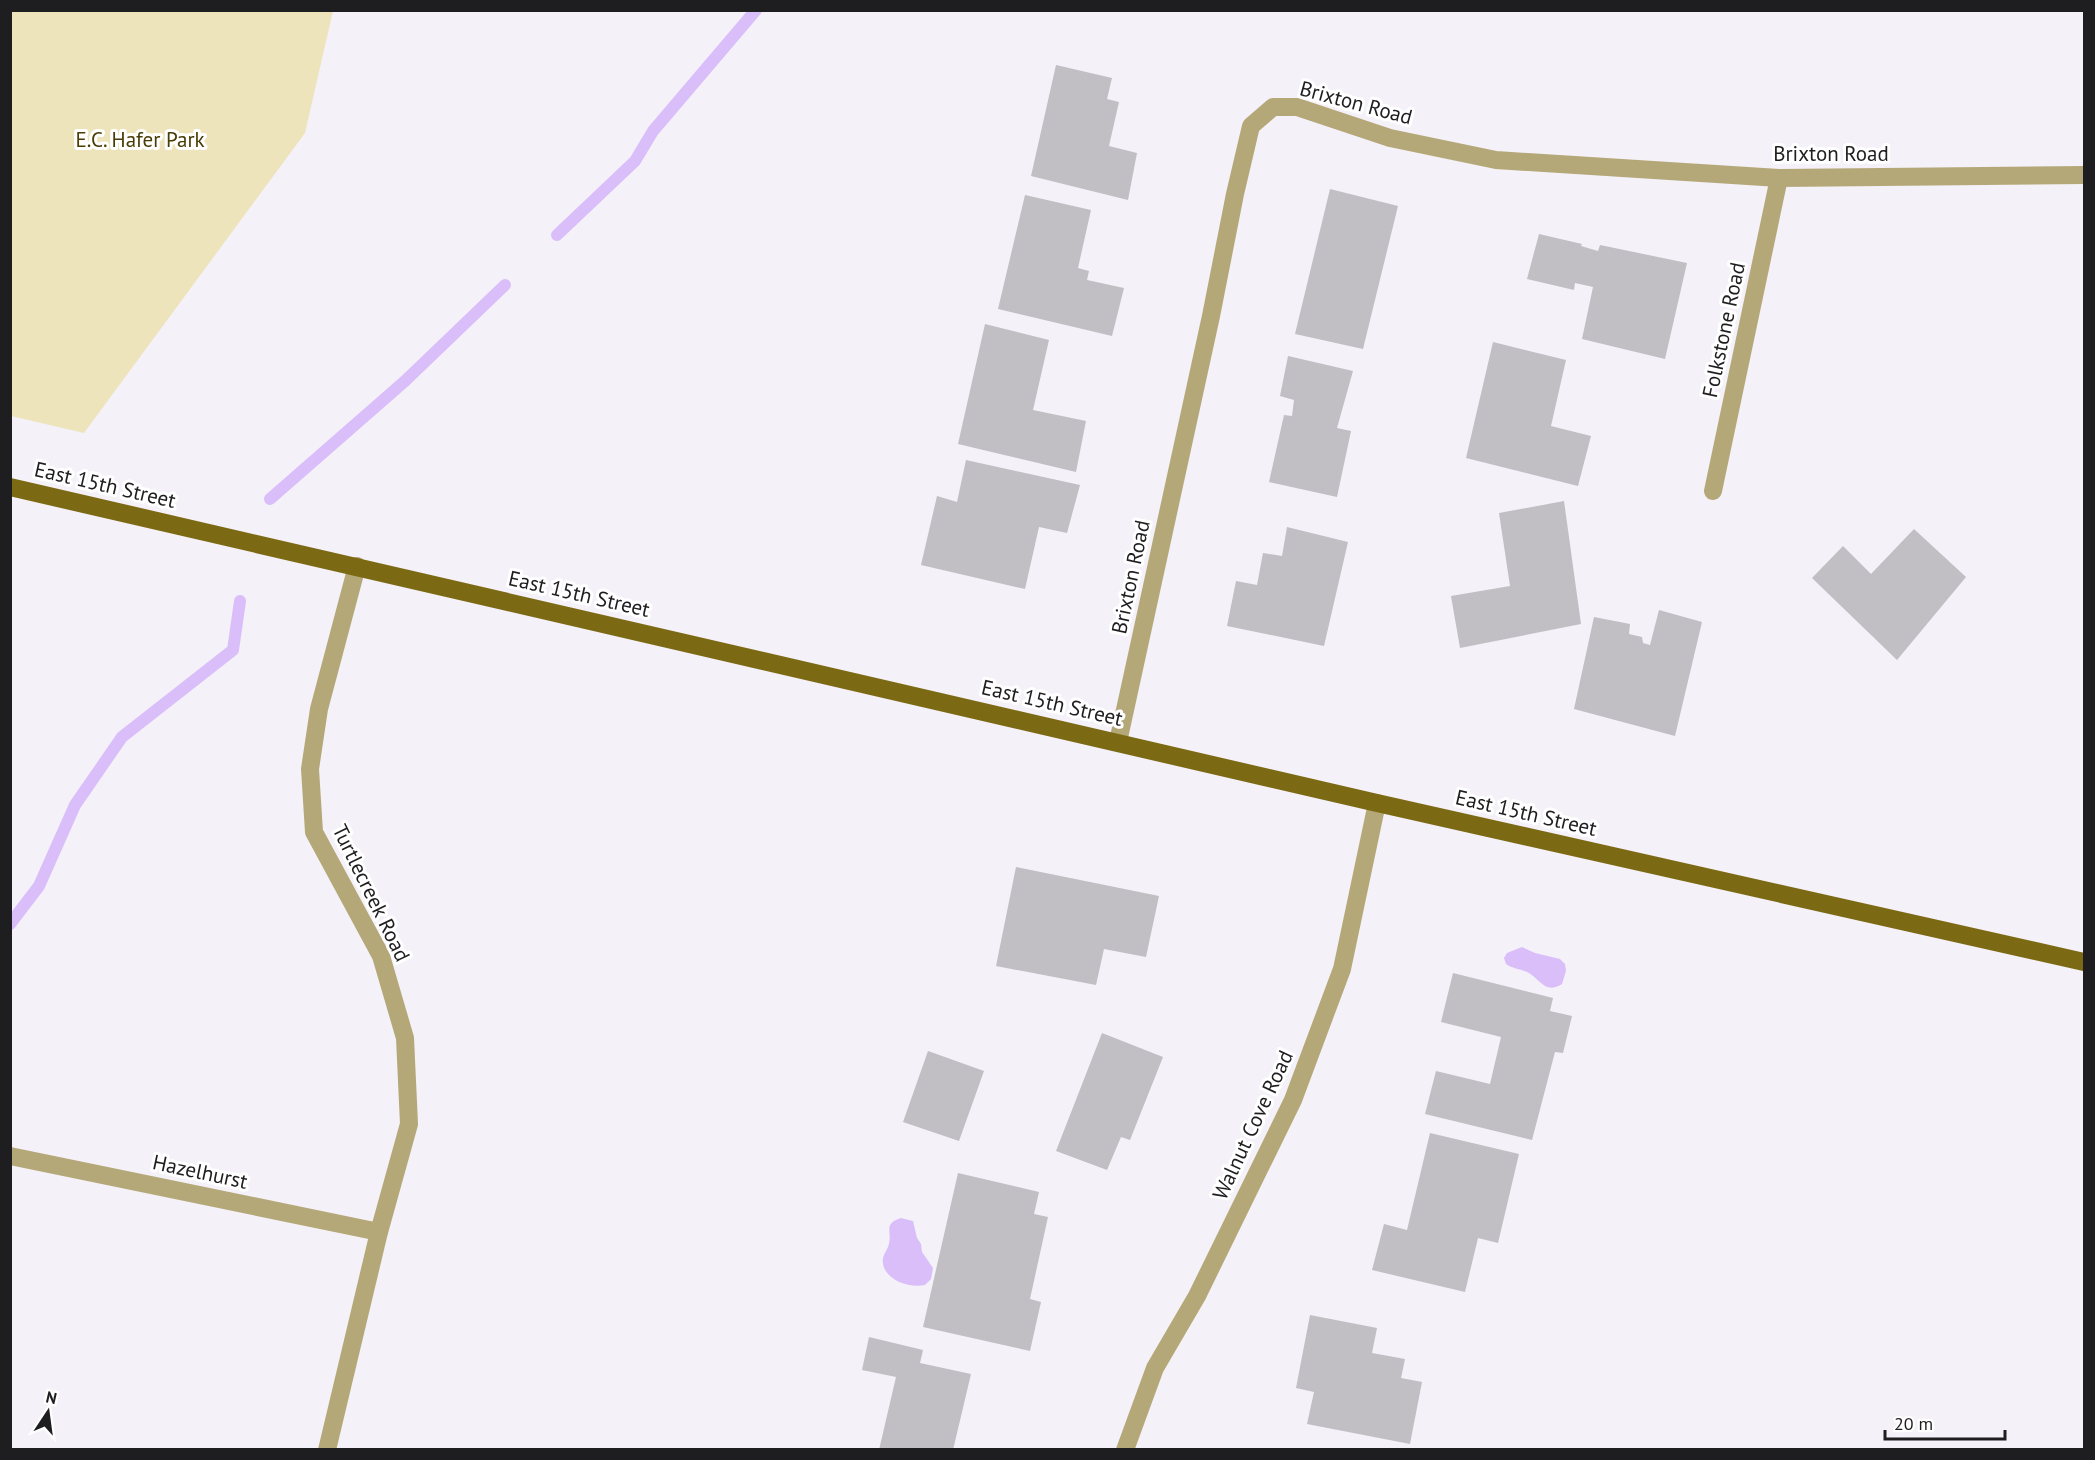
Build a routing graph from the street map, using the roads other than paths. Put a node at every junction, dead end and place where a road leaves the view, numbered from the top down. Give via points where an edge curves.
1 (2085, 175) edge
2 (1779, 178) junction
3 (10, 487) edge
4 (1713, 491) dead end
5 (357, 566) junction
6 (1118, 742) junction
7 (1377, 803) junction
8 (2085, 962) edge
9 (10, 1156) edge
10 (380, 1232) junction
11 (327, 1449) edge
12 (1125, 1449) edge

1 - 2 street, Brixton Road
2 - 4 street, Folkstone Road
2 - 6 street, Brixton Road via 1496,160 1390,138 1297,107 1273,107 1251,126
3 - 5 main road, East 15th Street
5 - 6 main road, East 15th Street
5 - 10 street, Turtlecreek Road via 319,709 310,769 314,832 381,956 405,1038 409,1124
6 - 7 main road, East 15th Street
7 - 8 main road, East 15th Street
7 - 12 street, Walnut Cove Road via 1342,969 1293,1100 1197,1296 1155,1368
9 - 10 street, Hazelhurst
10 - 11 street, Turtlecreek Road

